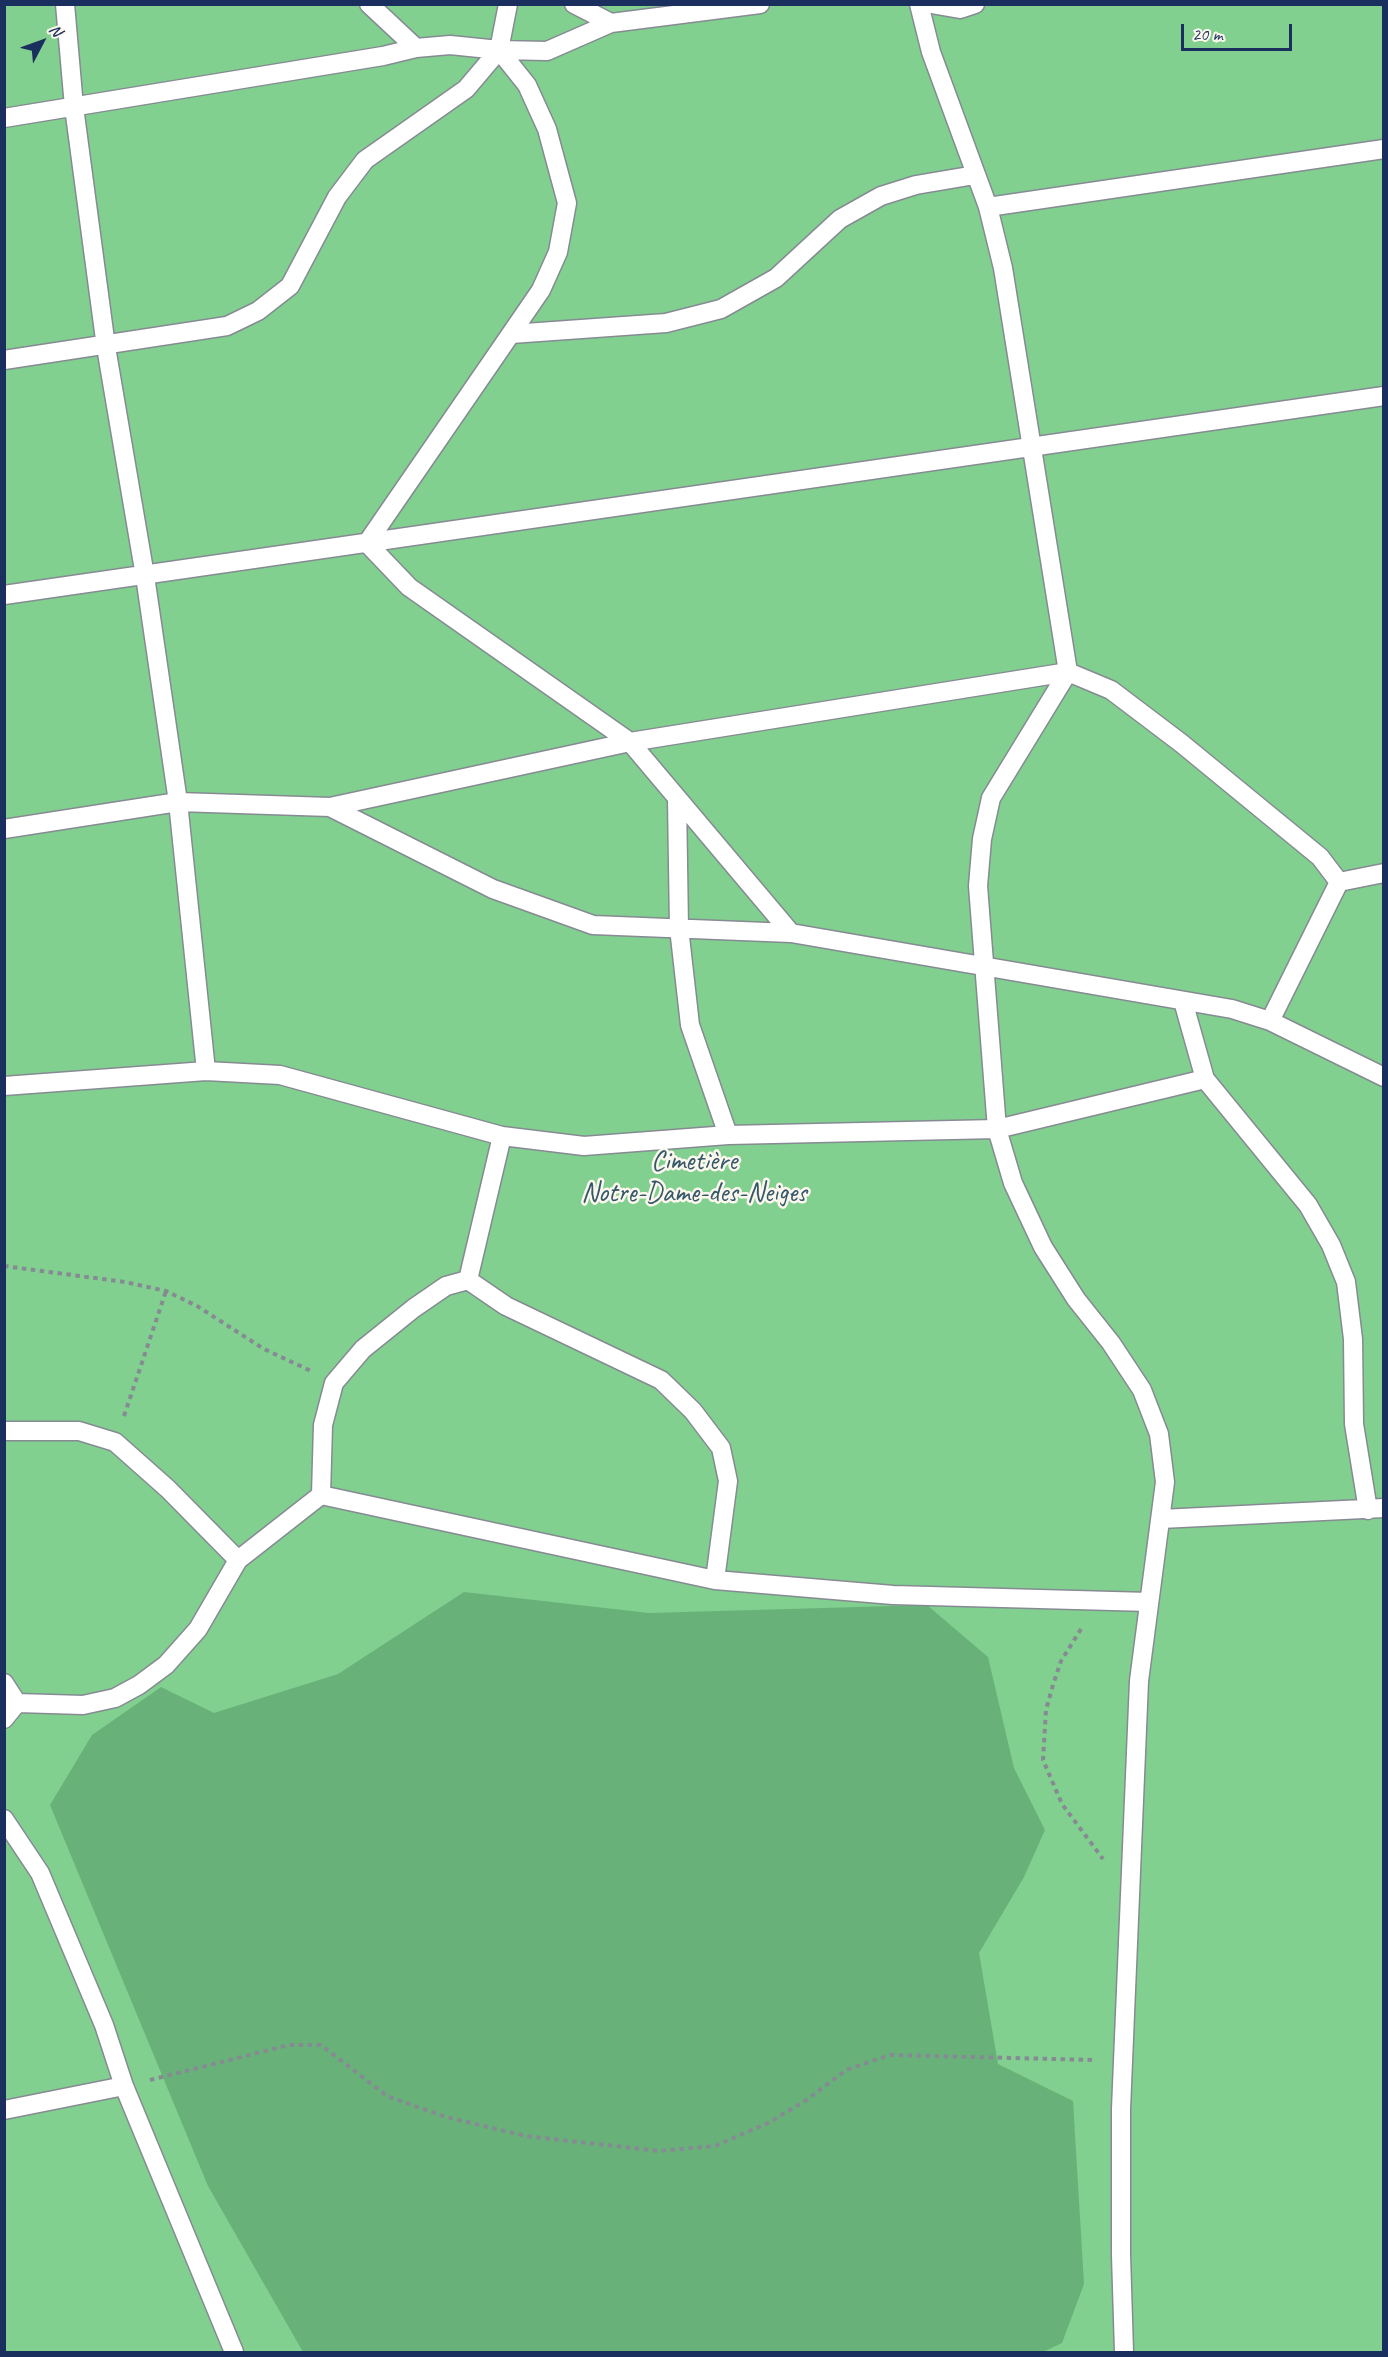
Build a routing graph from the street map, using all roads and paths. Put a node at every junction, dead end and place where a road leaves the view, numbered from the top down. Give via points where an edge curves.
1 (65, 4) edge
2 (369, 4) edge
3 (508, 4) edge
4 (574, 4) edge
5 (760, 4) edge
6 (919, 4) edge
7 (931, 4) edge
8 (975, 4) edge
9 (611, 23) junction
10 (416, 48) junction
11 (499, 50) junction
12 (74, 107) junction
13 (4, 118) edge
14 (1383, 149) edge
15 (975, 175) junction
16 (988, 207) junction
17 (511, 334) junction
18 (106, 347) junction
19 (4, 360) edge
20 (1383, 396) edge
21 (1033, 446) junction
22 (367, 543) junction
23 (144, 576) junction
24 (4, 595) edge
25 (1068, 672) junction
26 (630, 742) junction
27 (677, 799) junction
28 (178, 802) junction
29 (330, 807) junction
30 (4, 829) edge
31 (1383, 873) edge
32 (1339, 882) junction
33 (679, 928) junction
34 (791, 933) junction
35 (983, 967) junction
36 (1183, 1001) junction
37 (1270, 1021) junction
38 (207, 1071) junction
39 (1383, 1077) edge
40 (1205, 1079) junction
41 (4, 1086) edge
42 (997, 1129) junction
43 (728, 1135) junction
44 (502, 1136) junction
45 (4, 1266) edge
46 (468, 1280) junction
47 (166, 1291) junction
48 (334, 1383) junction
49 (4, 1431) edge
50 (115, 1442) junction
51 (321, 1495) junction
52 (1376, 1509) edge
53 (1161, 1519) junction
54 (238, 1560) junction
55 (715, 1580) junction
56 (1101, 1599) junction
57 (1149, 1602) junction
58 (4, 1683) edge
59 (17, 1703) junction
60 (4, 1719) edge
61 (4, 1818) edge
62 (1131, 1871) junction
63 (1123, 2060) junction
64 (124, 2086) junction
65 (4, 2110) edge
66 (234, 2352) edge
67 (1124, 2352) edge

1 - 12 lane
2 - 10 lane
3 - 11 lane
4 - 9 lane
5 - 9 lane
6 - 15 lane via 931,52
7 - 8 lane via 960,9
9 - 11 lane via 547,51
10 - 11 lane via 450,45
10 - 12 lane
11 - 17 lane via 527,85 547,129 567,203 558,252 541,290
11 - 18 lane via 466,88 364,160 337,197 290,286 258,311 227,326
12 - 13 lane
12 - 18 lane
14 - 16 lane
15 - 16 lane
15 - 17 lane via 916,184 881,196 840,219 776,278 721,309 666,323
16 - 21 lane via 1003,268
17 - 22 lane
18 - 19 lane
18 - 23 lane
20 - 21 lane
21 - 22 lane
21 - 25 lane
22 - 23 lane
22 - 26 lane via 409,587
23 - 24 lane
23 - 28 lane
25 - 26 lane
25 - 32 lane via 1111,690 1181,743 1320,857
25 - 35 lane via 991,798 978,886
26 - 27 lane
26 - 29 lane
27 - 33 lane
27 - 34 lane
28 - 29 lane
28 - 30 lane
28 - 38 lane
29 - 33 lane via 494,889 593,925
31 - 32 lane
32 - 37 lane
33 - 34 lane
33 - 43 lane via 690,1025
34 - 35 lane
35 - 36 lane
35 - 42 lane
36 - 37 lane via 1233,1009
36 - 40 lane
37 - 39 lane
38 - 41 lane
38 - 44 lane via 280,1075
40 - 42 lane
40 - 52 lane via 1308,1205 1346,1282 1353,1339 1354,1424
42 - 43 lane
42 - 53 lane via 1013,1183 1043,1247 1142,1390 1159,1434 1166,1482
43 - 44 lane via 584,1146
44 - 46 lane
45 - 47 path
46 - 48 lane via 446,1286 414,1308 363,1350
46 - 55 lane via 506,1306 661,1380 693,1411 721,1448 728,1481
47 - 48 path via 264,1349
47 - 50 path
48 - 51 lane via 323,1425
49 - 50 lane via 79,1431
50 - 54 lane
51 - 54 lane
51 - 55 lane
52 - 53 lane
53 - 57 lane
54 - 59 lane via 198,1629 166,1665 139,1685 115,1698 83,1705
55 - 56 lane via 893,1595
56 - 57 lane
56 - 62 path via 1062,1661 1046,1710 1043,1760 1062,1804 1082,1832 1106,1862
57 - 62 lane via 1139,1681
58 - 59 lane
59 - 60 lane
61 - 64 lane via 39,1873 104,2025
62 - 63 lane
63 - 64 path via 890,2055 846,2070 805,2101 715,2146 659,2151 526,2136 446,2117 387,2096 321,2045 289,2045
63 - 67 lane
64 - 65 lane
64 - 66 lane

